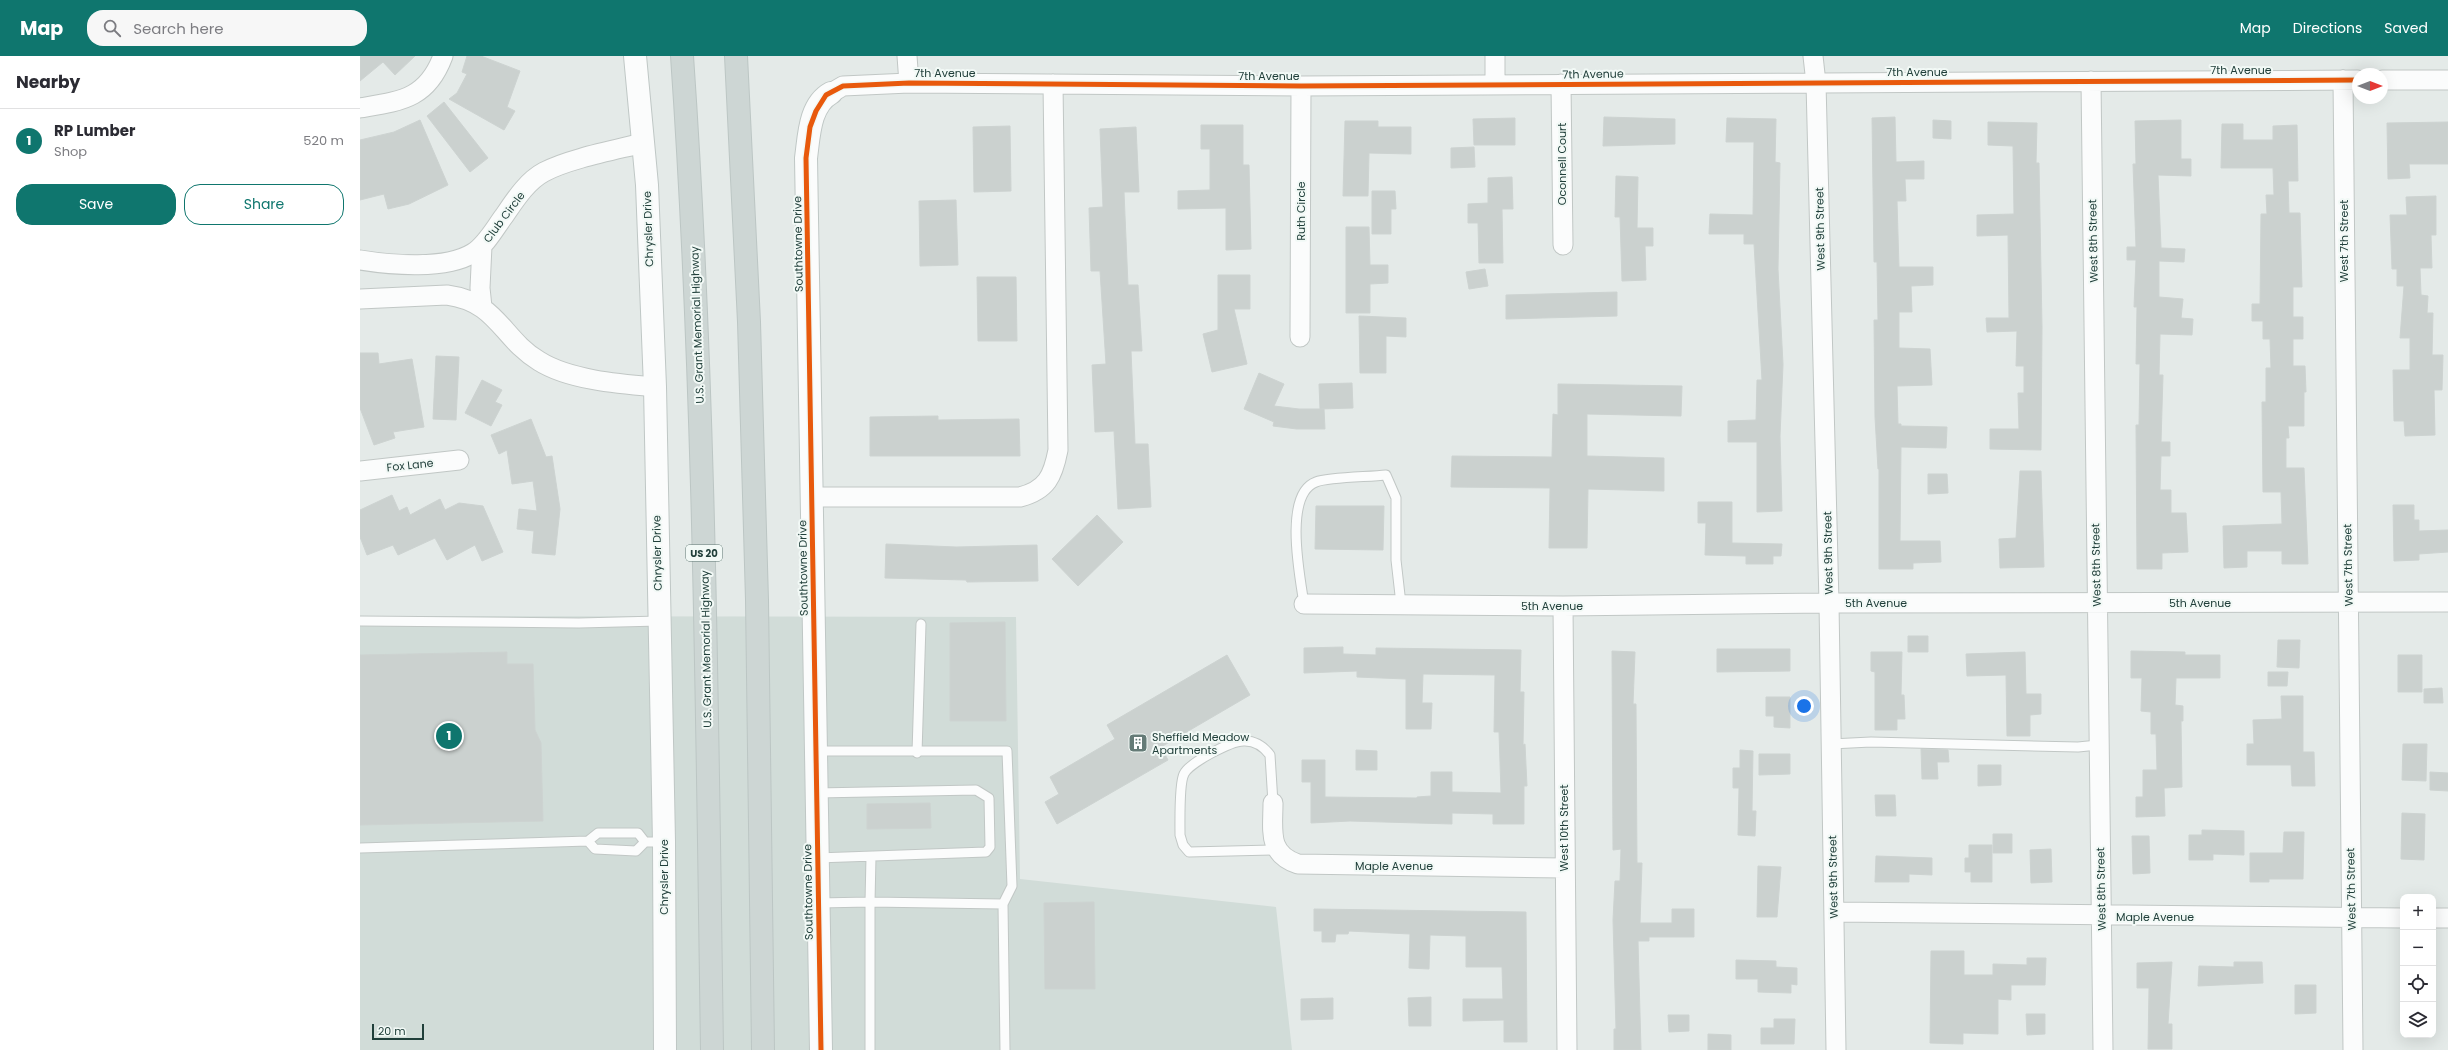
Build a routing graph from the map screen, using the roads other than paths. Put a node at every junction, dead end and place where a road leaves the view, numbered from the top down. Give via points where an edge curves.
1 (443, 56) edge
2 (635, 56) edge
3 (682, 56) edge
4 (736, 56) edge
5 (908, 56) edge
6 (1495, 56) edge
7 (1813, 56) edge
8 (2350, 80) edge
9 (2388, 80) edge
10 (2448, 80) edge
11 (2091, 81) junction
12 (909, 83) junction
13 (1816, 83) junction
14 (1053, 84) junction
15 (1561, 84) junction
16 (1495, 85) junction
17 (1301, 86) junction
18 (831, 93) joint
19 (360, 108) edge
20 (643, 143) junction
21 (1563, 244) dead end
22 (482, 246) junction
23 (360, 260) edge
24 (360, 299) edge
25 (482, 307) junction
26 (1300, 337) dead end
27 (655, 388) junction
28 (459, 460) dead end
29 (360, 471) edge
30 (812, 497) junction
31 (2448, 602) edge
32 (1829, 603) junction
33 (2096, 603) junction
34 (2349, 603) junction
35 (1304, 604) joint
36 (1402, 604) junction
37 (1563, 606) junction
38 (659, 620) junction
39 (360, 621) edge
40 (921, 624) dead end
41 (1832, 744) junction
42 (2098, 745) junction
43 (816, 751) junction
44 (917, 753) junction
45 (816, 793) junction
46 (1273, 803) joint
47 (588, 841) junction
48 (654, 842) junction
49 (360, 848) edge
50 (1277, 850) junction
51 (871, 857) junction
52 (817, 858) junction
53 (1564, 868) junction
54 (870, 902) junction
55 (818, 903) junction
56 (1003, 904) junction
57 (1834, 912) junction
58 (2101, 916) junction
59 (2352, 918) junction
60 (2400, 918) edge
61 (2436, 918) edge
62 (2448, 918) edge
63 (665, 1050) edge
64 (712, 1050) edge
65 (763, 1050) edge
66 (821, 1050) edge
67 (870, 1050) edge
68 (1005, 1050) edge
69 (1567, 1050) edge
70 (1836, 1050) edge
71 (2103, 1050) edge
72 (2353, 1050) edge

1 - 19 street via 431,80 420,91 407,99
2 - 20 street, Chrysler Drive
3 - 64 main road, U.S. Grant Memorial Highway / US 20 via 689,148 700,406
4 - 65 main road via 749,322 757,600
5 - 12 street
6 - 16 street
7 - 13 street, West 9th Street
8 - 11 street, 7th Avenue
8 - 34 street, West 7th Street
9 - 10 street
11 - 13 street, 7th Avenue
11 - 33 street, West 8th Street
12 - 14 street, 7th Avenue
12 - 18 street, 7th Avenue via 843,86
13 - 15 street, 7th Avenue
13 - 32 street, West 9th Street
14 - 17 street, 7th Avenue
14 - 30 street via 1058,450 1050,476 1035,493 1020,497
15 - 16 street, 7th Avenue
15 - 21 street, Oconnell Court
16 - 17 street, 7th Avenue
17 - 26 street, Ruth Circle
18 - 30 street, Southtowne Drive via 816,111 810,127 806,158
20 - 22 street, Club Circle via 545,171 517,197
20 - 27 street, Chrysler Drive
22 - 23 street, Club Circle via 462,259 445,263 388,263
22 - 25 street
24 - 25 street via 447,295 467,299
25 - 27 street via 526,353 556,370 608,382
27 - 38 street, Chrysler Drive
28 - 29 street, Fox Lane
30 - 43 street, Southtowne Drive
31 - 34 street, 5th Avenue
32 - 33 street, 5th Avenue
32 - 37 street, 5th Avenue
32 - 41 street, West 9th Street
33 - 34 street, 5th Avenue
33 - 42 street, West 8th Street
34 - 59 street, West 7th Street
35 - 36 street, 5th Avenue
35 - 36 lane via 1298,563 1296,519 1303,492 1315,482 1386,475 1396,498 1396,560
36 - 37 street, 5th Avenue
37 - 53 street, West 10th Street
38 - 39 lane via 579,623
38 - 48 street, Chrysler Drive
40 - 44 lane
41 - 42 lane via 1871,742 2078,747
41 - 57 street, West 9th Street
42 - 58 street, West 8th Street
43 - 44 lane
43 - 45 street, Southtowne Drive
44 - 56 lane via 1007,751 1012,886
45 - 51 lane via 976,790 989,798 990,847 986,852
45 - 52 street, Southtowne Drive
46 - 50 street via 1273,838
46 - 50 lane via 1270,755 1257,744 1234,742 1191,765 1183,774 1180,835 1183,845 1190,852
47 - 48 lane via 598,833 631,833
47 - 48 lane via 595,849 636,851
47 - 49 lane
48 - 63 street, Chrysler Drive
50 - 53 street, Maple Avenue via 1288,861 1312,866
51 - 52 lane
51 - 54 lane
52 - 55 street, Southtowne Drive
53 - 69 street, West 10th Street
54 - 55 lane
54 - 56 lane
54 - 67 lane
55 - 66 street, Southtowne Drive
56 - 68 lane
57 - 58 street, Maple Avenue
57 - 70 street, West 9th Street
58 - 59 street, Maple Avenue
58 - 71 street, West 8th Street
59 - 60 street, Maple Avenue
59 - 72 street, West 7th Street
61 - 62 street

